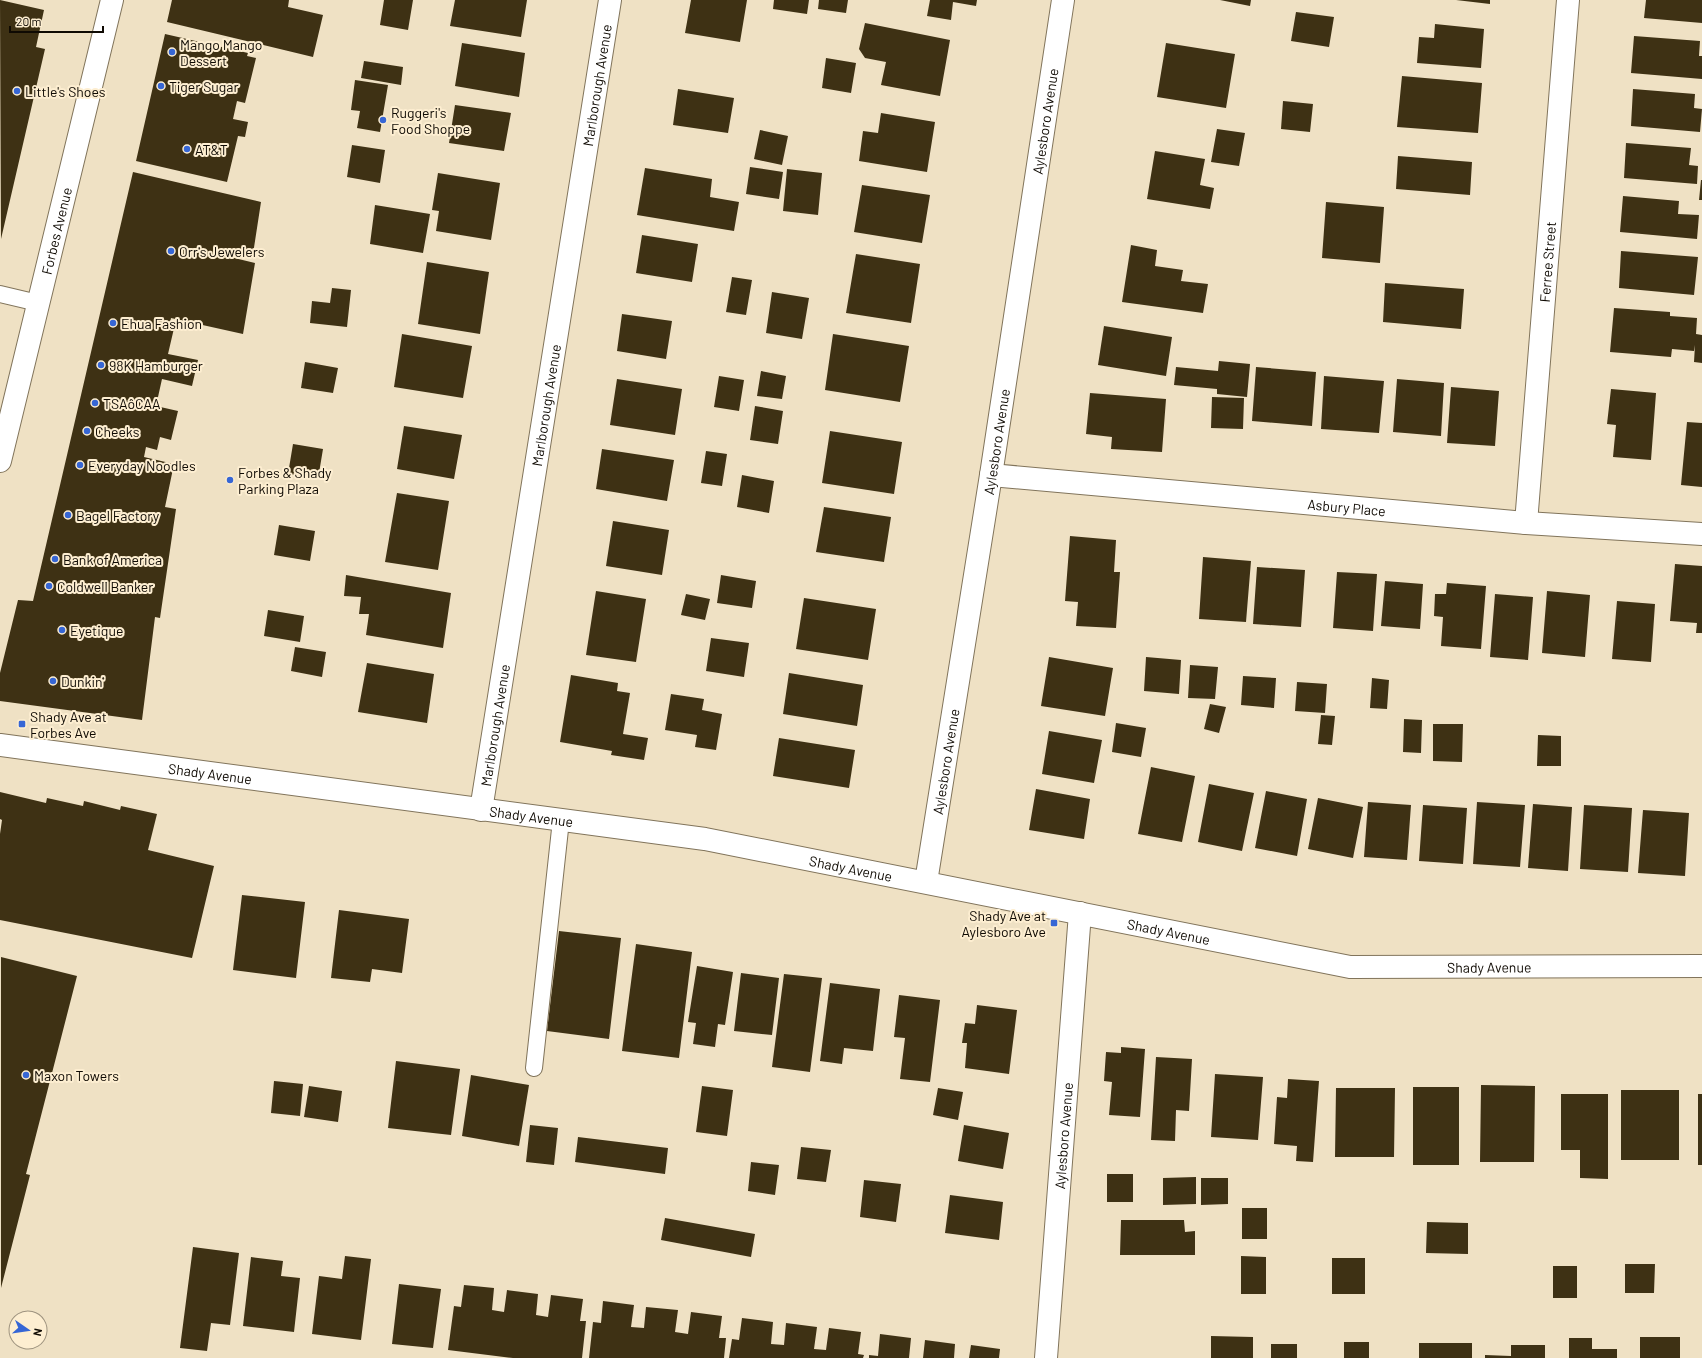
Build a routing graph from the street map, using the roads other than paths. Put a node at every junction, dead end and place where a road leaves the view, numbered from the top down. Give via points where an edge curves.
1 (112, 0) edge
2 (610, 0) edge
3 (1063, 0) edge
4 (1568, 0) edge
5 (0, 294) edge
6 (38, 303) junction
7 (0, 461) edge
8 (991, 475) junction
9 (1526, 523) junction
10 (1702, 534) edge
11 (0, 746) edge
12 (481, 810) junction
13 (561, 820) junction
14 (926, 882) junction
15 (1080, 913) junction
16 (1702, 966) edge
17 (534, 1068) dead end
18 (1046, 1358) edge

1 - 6 street, Forbes Avenue
2 - 12 street, Marlborough Avenue
3 - 8 street, Aylesboro Avenue
4 - 9 street, Ferree Street
5 - 6 lane
6 - 7 street, Forbes Avenue
8 - 9 street, Asbury Place
8 - 14 street, Aylesboro Avenue
9 - 10 street, Asbury Place
11 - 12 street, Shady Avenue
12 - 13 street, Shady Avenue
13 - 14 street, Shady Avenue via 705,839
13 - 17 lane
14 - 15 street, Shady Avenue
15 - 16 street, Shady Avenue via 1350,967
15 - 18 street, Aylesboro Avenue

